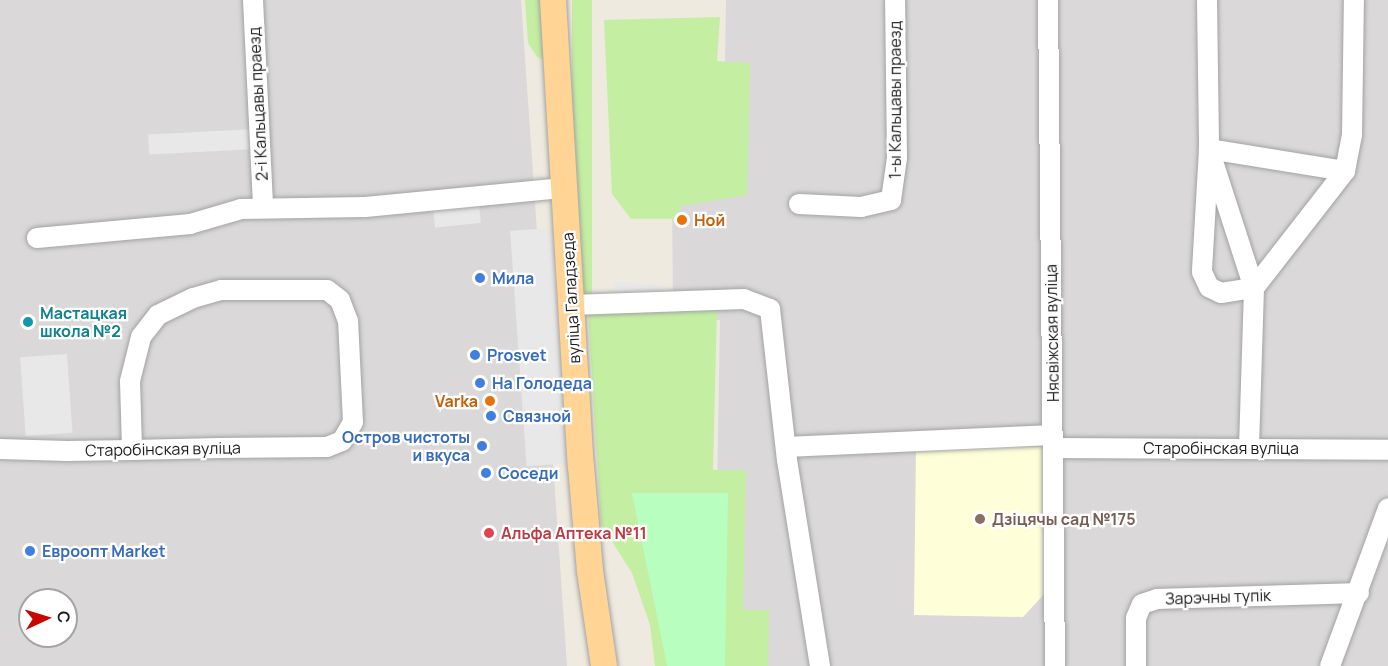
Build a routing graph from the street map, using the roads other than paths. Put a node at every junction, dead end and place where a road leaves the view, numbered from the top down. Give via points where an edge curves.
1 (253, 0) edge
2 (553, 0) edge
3 (895, 0) edge
4 (1048, 0) edge
5 (1207, 0) edge
6 (1354, 0) edge
7 (1209, 149) junction
8 (1345, 171) junction
9 (564, 188) junction
10 (799, 204) dead end
11 (263, 208) junction
12 (37, 238) dead end
13 (1254, 288) junction
14 (571, 305) junction
15 (1053, 442) junction
16 (786, 447) junction
17 (1249, 447) junction
18 (0, 449) edge
19 (132, 450) junction
20 (1388, 450) edge
21 (1388, 508) edge
22 (1359, 592) junction
23 (604, 666) edge
24 (820, 666) edge
25 (1055, 666) edge
26 (1136, 666) edge
27 (1330, 666) edge

1 - 11 street, 2-і Кальцавы праезд
2 - 9 main road, вуліца Галадзеда
3 - 10 street, 1-ы Кальцавы праезд via 897,158 891,200 861,207
4 - 15 street, Нясвіжская вуліца
5 - 7 street
6 - 8 street via 1352,135
7 - 8 street
7 - 13 street
7 - 13 street via 1202,272 1209,287 1221,293
8 - 13 street
9 - 11 street via 365,207
9 - 14 main road, вуліца Галадзеда
11 - 12 street via 241,209 190,224
13 - 17 street
14 - 16 street via 744,299 760,302 770,309 774,323
14 - 23 main road, вуліца Галадзеда via 590,571
15 - 16 street, Старобінская вуліца
15 - 17 street, Старобінская вуліца
15 - 25 street, Нясвіжская вуліца
16 - 24 street
17 - 20 street, Старобінская вуліца
18 - 19 street, Старобінская вуліца
19 - 19 street, Старобінская вуліца via 130,381 141,337 167,309 221,290 327,290 340,300 348,321 353,422 342,441 327,447
21 - 22 street
22 - 26 street, Зарэчны тупік via 1158,599 1142,604 1136,618
22 - 27 street

